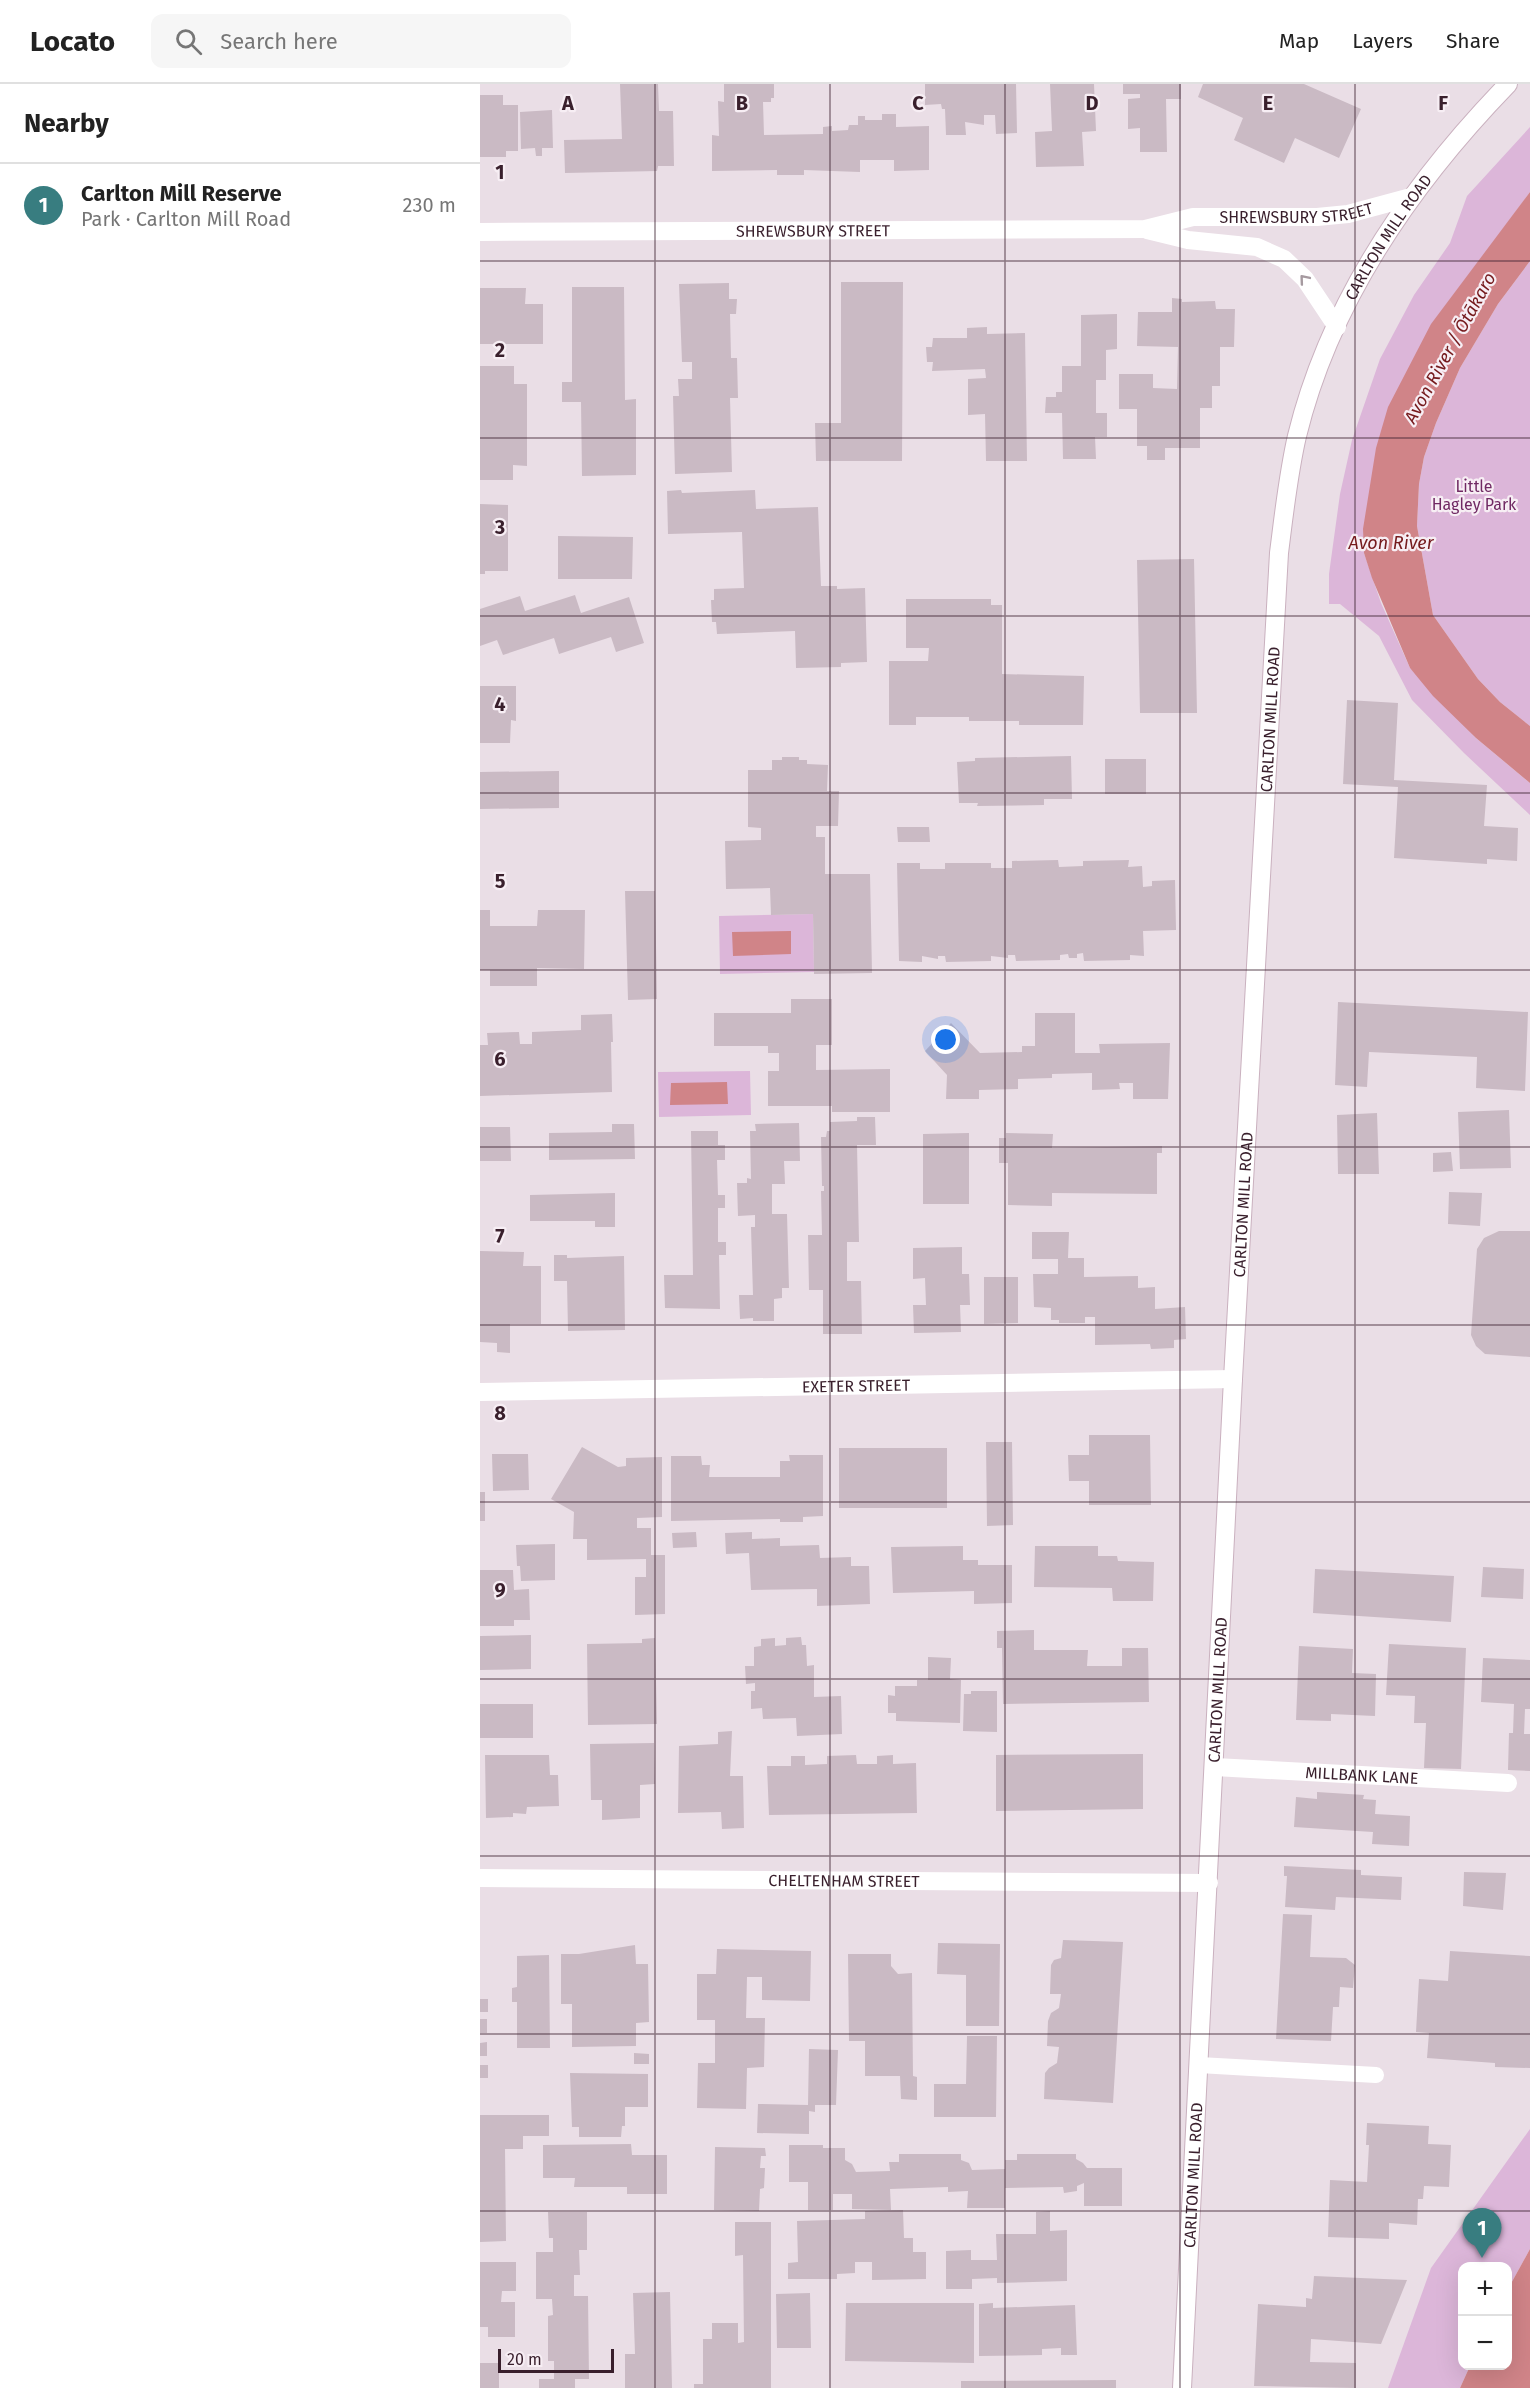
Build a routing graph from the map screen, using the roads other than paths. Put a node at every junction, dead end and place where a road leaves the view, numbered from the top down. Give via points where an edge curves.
1 (1508, 84) edge
2 (1411, 197) junction
3 (1145, 229) junction
4 (480, 232) edge
5 (1336, 327) junction
6 (1233, 1378) junction
7 (480, 1392) edge
8 (1215, 1767) junction
9 (1508, 1783) dead end
10 (480, 1878) edge
11 (1209, 1883) junction
12 (1199, 2065) junction
13 (1376, 2075) dead end
14 (1182, 2388) edge

1 - 2 street, CARLTON MILL ROAD
2 - 3 street, SHREWSBURY STREET via 1348,214 1193,217
2 - 5 street, CARLTON MILL ROAD
3 - 4 street, SHREWSBURY STREET
5 -> 3 street, SHREWSBURY STREET via 1305,279 1284,259 1257,247 1188,240
5 - 6 street, CARLTON MILL ROAD via 1298,435 1279,553
6 - 7 street, EXETER STREET
6 - 8 street, CARLTON MILL ROAD
8 - 9 street, MILLBANK LANE
8 - 11 street, CARLTON MILL ROAD
10 - 11 street, CHELTENHAM STREET
11 - 12 street, CARLTON MILL ROAD
12 - 13 lane
12 - 14 street, CARLTON MILL ROAD

